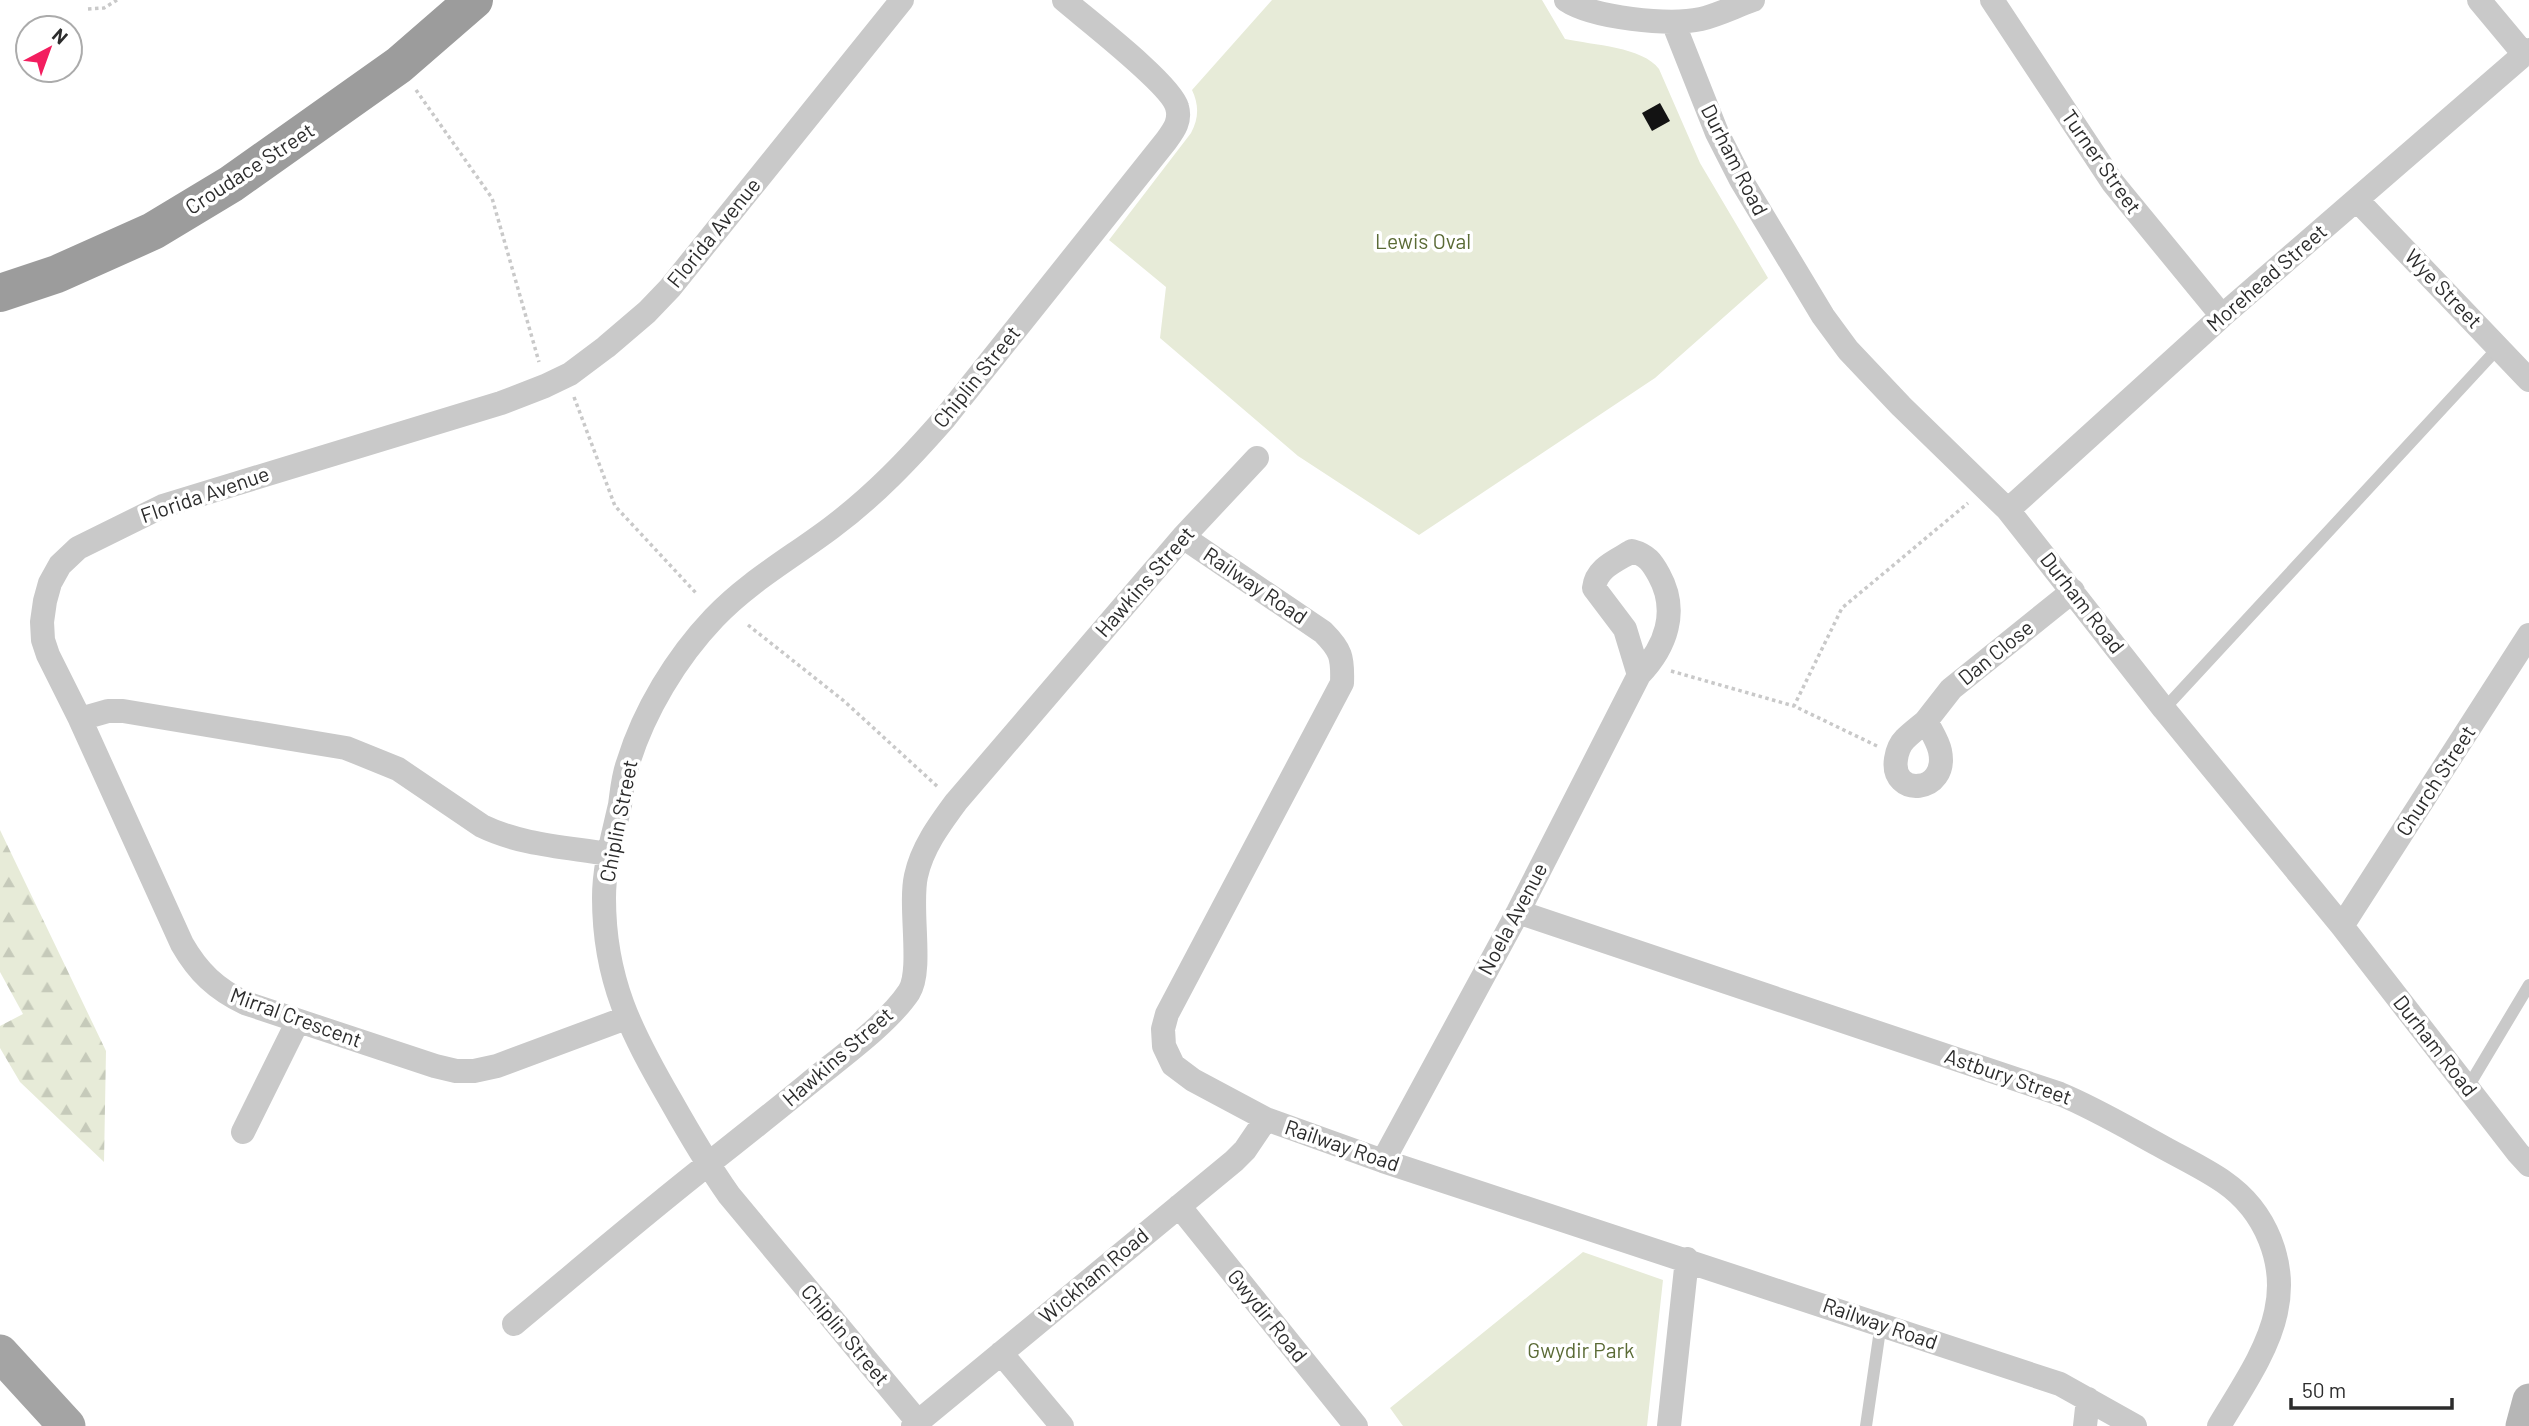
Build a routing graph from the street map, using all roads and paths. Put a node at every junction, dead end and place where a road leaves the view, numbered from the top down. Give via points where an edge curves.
1 (117, 0) edge
2 (474, 0) edge
3 (902, 0) edge
4 (1064, 0) edge
5 (1566, 0) edge
6 (1753, 0) edge
7 (1992, 0) edge
8 (2479, 0) edge
9 (88, 9) dead end
10 (1673, 22) junction
11 (2527, 52) edge
12 (398, 65) junction
13 (2357, 200) junction
14 (0, 293) edge
15 (2222, 316) junction
16 (2499, 347) junction
17 (539, 362) dead end
18 (2529, 380) edge
19 (574, 397) dead end
20 (1257, 458) dead end
21 (1968, 503) dead end
22 (2008, 510) junction
23 (1183, 537) junction
24 (2073, 591) junction
25 (696, 593) dead end
26 (748, 625) dead end
27 (2529, 635) edge
28 (1669, 670) dead end
29 (1639, 675) dead end
30 (1794, 706) junction
31 (2164, 709) junction
32 (80, 719) junction
33 (1926, 721) dead end
34 (1878, 747) dead end
35 (938, 786) dead end
36 (608, 854) junction
37 (1518, 912) junction
38 (2342, 926) junction
39 (2529, 985) edge
40 (626, 1018) junction
41 (298, 1021) junction
42 (2468, 1087) junction
43 (1266, 1119) junction
44 (243, 1132) dead end
45 (1383, 1161) junction
46 (708, 1164) junction
47 (2529, 1165) edge
48 (1179, 1206) junction
49 (1687, 1259) junction
50 (1881, 1323) junction
51 (514, 1324) dead end
52 (0, 1353) edge
53 (1001, 1353) junction
54 (2088, 1399) junction
55 (2529, 1400) edge
56 (915, 1424) edge
57 (67, 1426) edge
58 (1062, 1426) edge
59 (1356, 1426) edge
60 (1668, 1426) edge
61 (1866, 1426) edge
62 (2085, 1426) edge
63 (2134, 1426) edge
64 (2219, 1426) edge
65 (2522, 1426) edge

1 - 9 path via 104,8
2 - 12 highway, Croudace Street
3 - 32 street, Florida Avenue via 670,288 626,331 570,373 501,402 194,495 78,548 50,583 42,622 48,655
4 - 36 street, Chiplin Street via 1163,85 1177,106 1174,131 945,418 888,481 830,529 766,572 712,620 671,673 641,729 627,764
5 - 10 street via 1597,13
6 - 10 street via 1702,19
7 - 15 street, Turner Street via 2126,202
8 - 11 street
10 - 22 street, Durham Road via 1717,133 1823,316 1873,378
11 - 13 street, Morehead Street
12 - 14 highway, Croudace Street via 231,184 153,231 57,274
12 - 17 path via 492,198
13 - 15 street, Morehead Street
13 - 16 street, Wye Street
15 - 22 street, Morehead Street
16 - 18 street, Wye Street
16 - 31 lane
19 - 25 path via 615,506
20 - 23 street, Hawkins Street
21 - 30 path via 1842,608
22 - 24 street, Durham Road
23 - 43 street, Railway Road via 1323,632 1343,662 1342,683 1163,1029 1164,1046 1173,1065
23 - 46 street, Hawkins Street via 938,827 923,852 916,877 914,976 905,997 891,1014
24 - 31 street, Durham Road
24 - 33 street, Dan Close via 1951,690
26 - 35 path via 844,701
27 - 38 street, Church Street
28 - 30 path
29 - 37 street, Noela Avenue
30 - 34 path
31 - 38 street, Durham Road
32 - 36 street via 123,711 346,747 398,769 497,834
32 - 41 street, Mirral Crescent via 192,962 221,991
36 - 40 street, Chiplin Street via 604,896 608,959
37 - 45 street, Noela Avenue
37 - 64 street, Astbury Street via 2060,1094 2222,1181 2247,1202 2266,1229 2279,1281 2270,1334
38 - 42 street, Durham Road
39 - 42 lane
40 - 41 street, Mirral Crescent via 474,1071 435,1066
40 - 46 street, Chiplin Street
41 - 44 street
42 - 47 street, Durham Road
43 - 45 street, Railway Road
43 - 48 street, Wickham Road via 1245,1150
45 - 49 street, Railway Road
46 - 51 street, Hawkins Street
46 - 56 street, Chiplin Street
48 - 53 street, Wickham Road
48 - 59 street, Gwydir Road
49 - 50 street, Railway Road
49 - 60 street
50 - 54 street, Railway Road via 2060,1384
50 - 61 lane
52 - 57 main road
53 - 56 street, Wickham Road
53 - 58 street
54 - 62 street
54 - 63 street, Railway Road
55 - 65 main road

